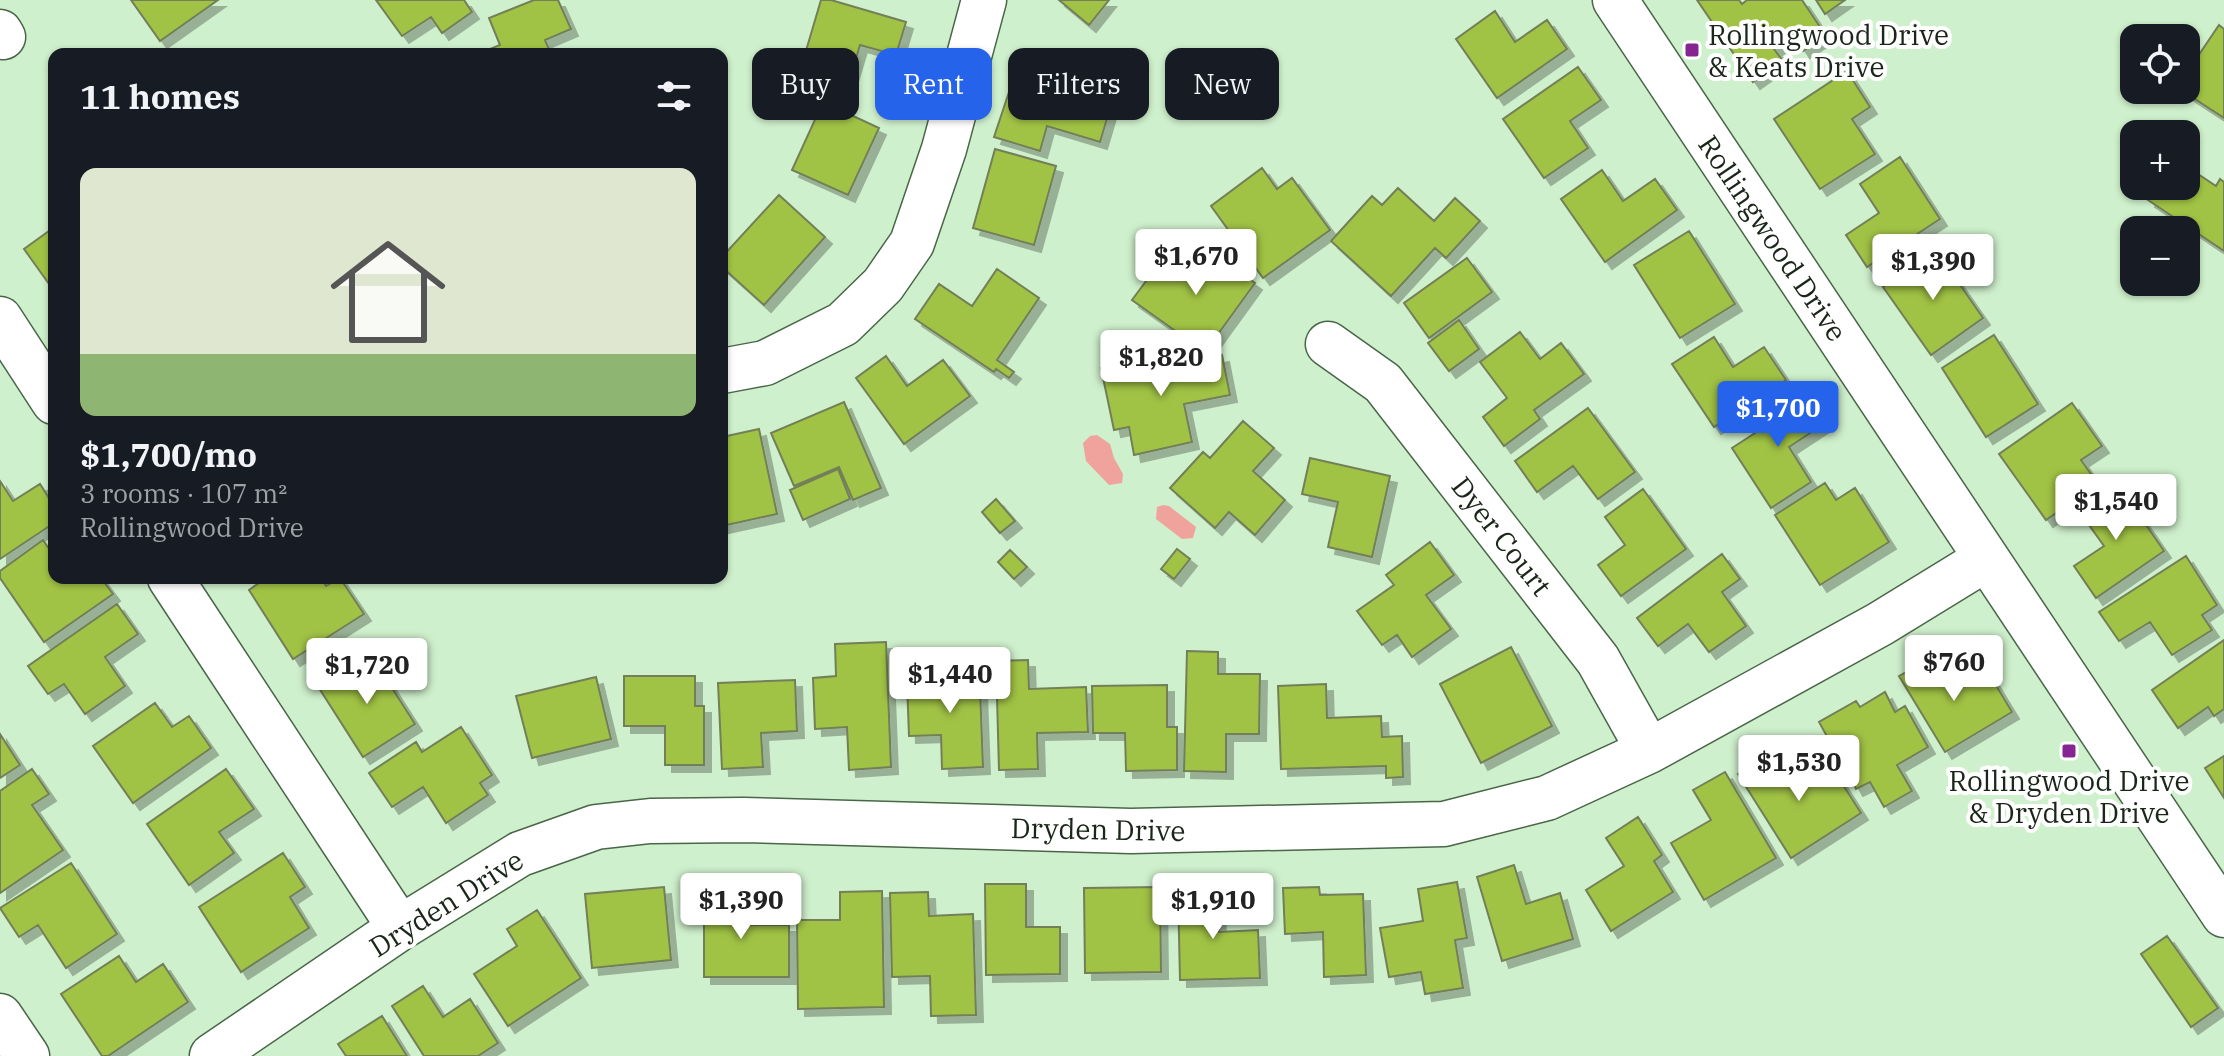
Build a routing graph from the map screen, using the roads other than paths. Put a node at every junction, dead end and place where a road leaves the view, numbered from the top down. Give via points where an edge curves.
1 (984, 0) edge
2 (1615, 0) edge
3 (0, 319) edge
4 (1328, 344) dead end
5 (728, 370) edge
6 (48, 393) edge
7 (1986, 559) junction
8 (174, 584) edge
9 (1649, 751) junction
10 (2223, 911) edge
11 (400, 928) junction
12 (0, 1016) edge
13 (27, 1056) edge
14 (212, 1056) edge

1 - 5 street via 912,243 883,285 843,324 765,363
2 - 7 street, Rollingwood Drive
3 - 6 street
4 - 9 street, Dyer Court via 1383,383 1598,660
7 - 9 street, Dryden Drive via 1880,624
7 - 10 street, Rollingwood Drive
8 - 11 street
9 - 11 street, Dryden Drive via 1547,798 1444,824 1131,831 743,820 596,827 520,854
11 - 14 street, Dryden Drive
12 - 13 street

